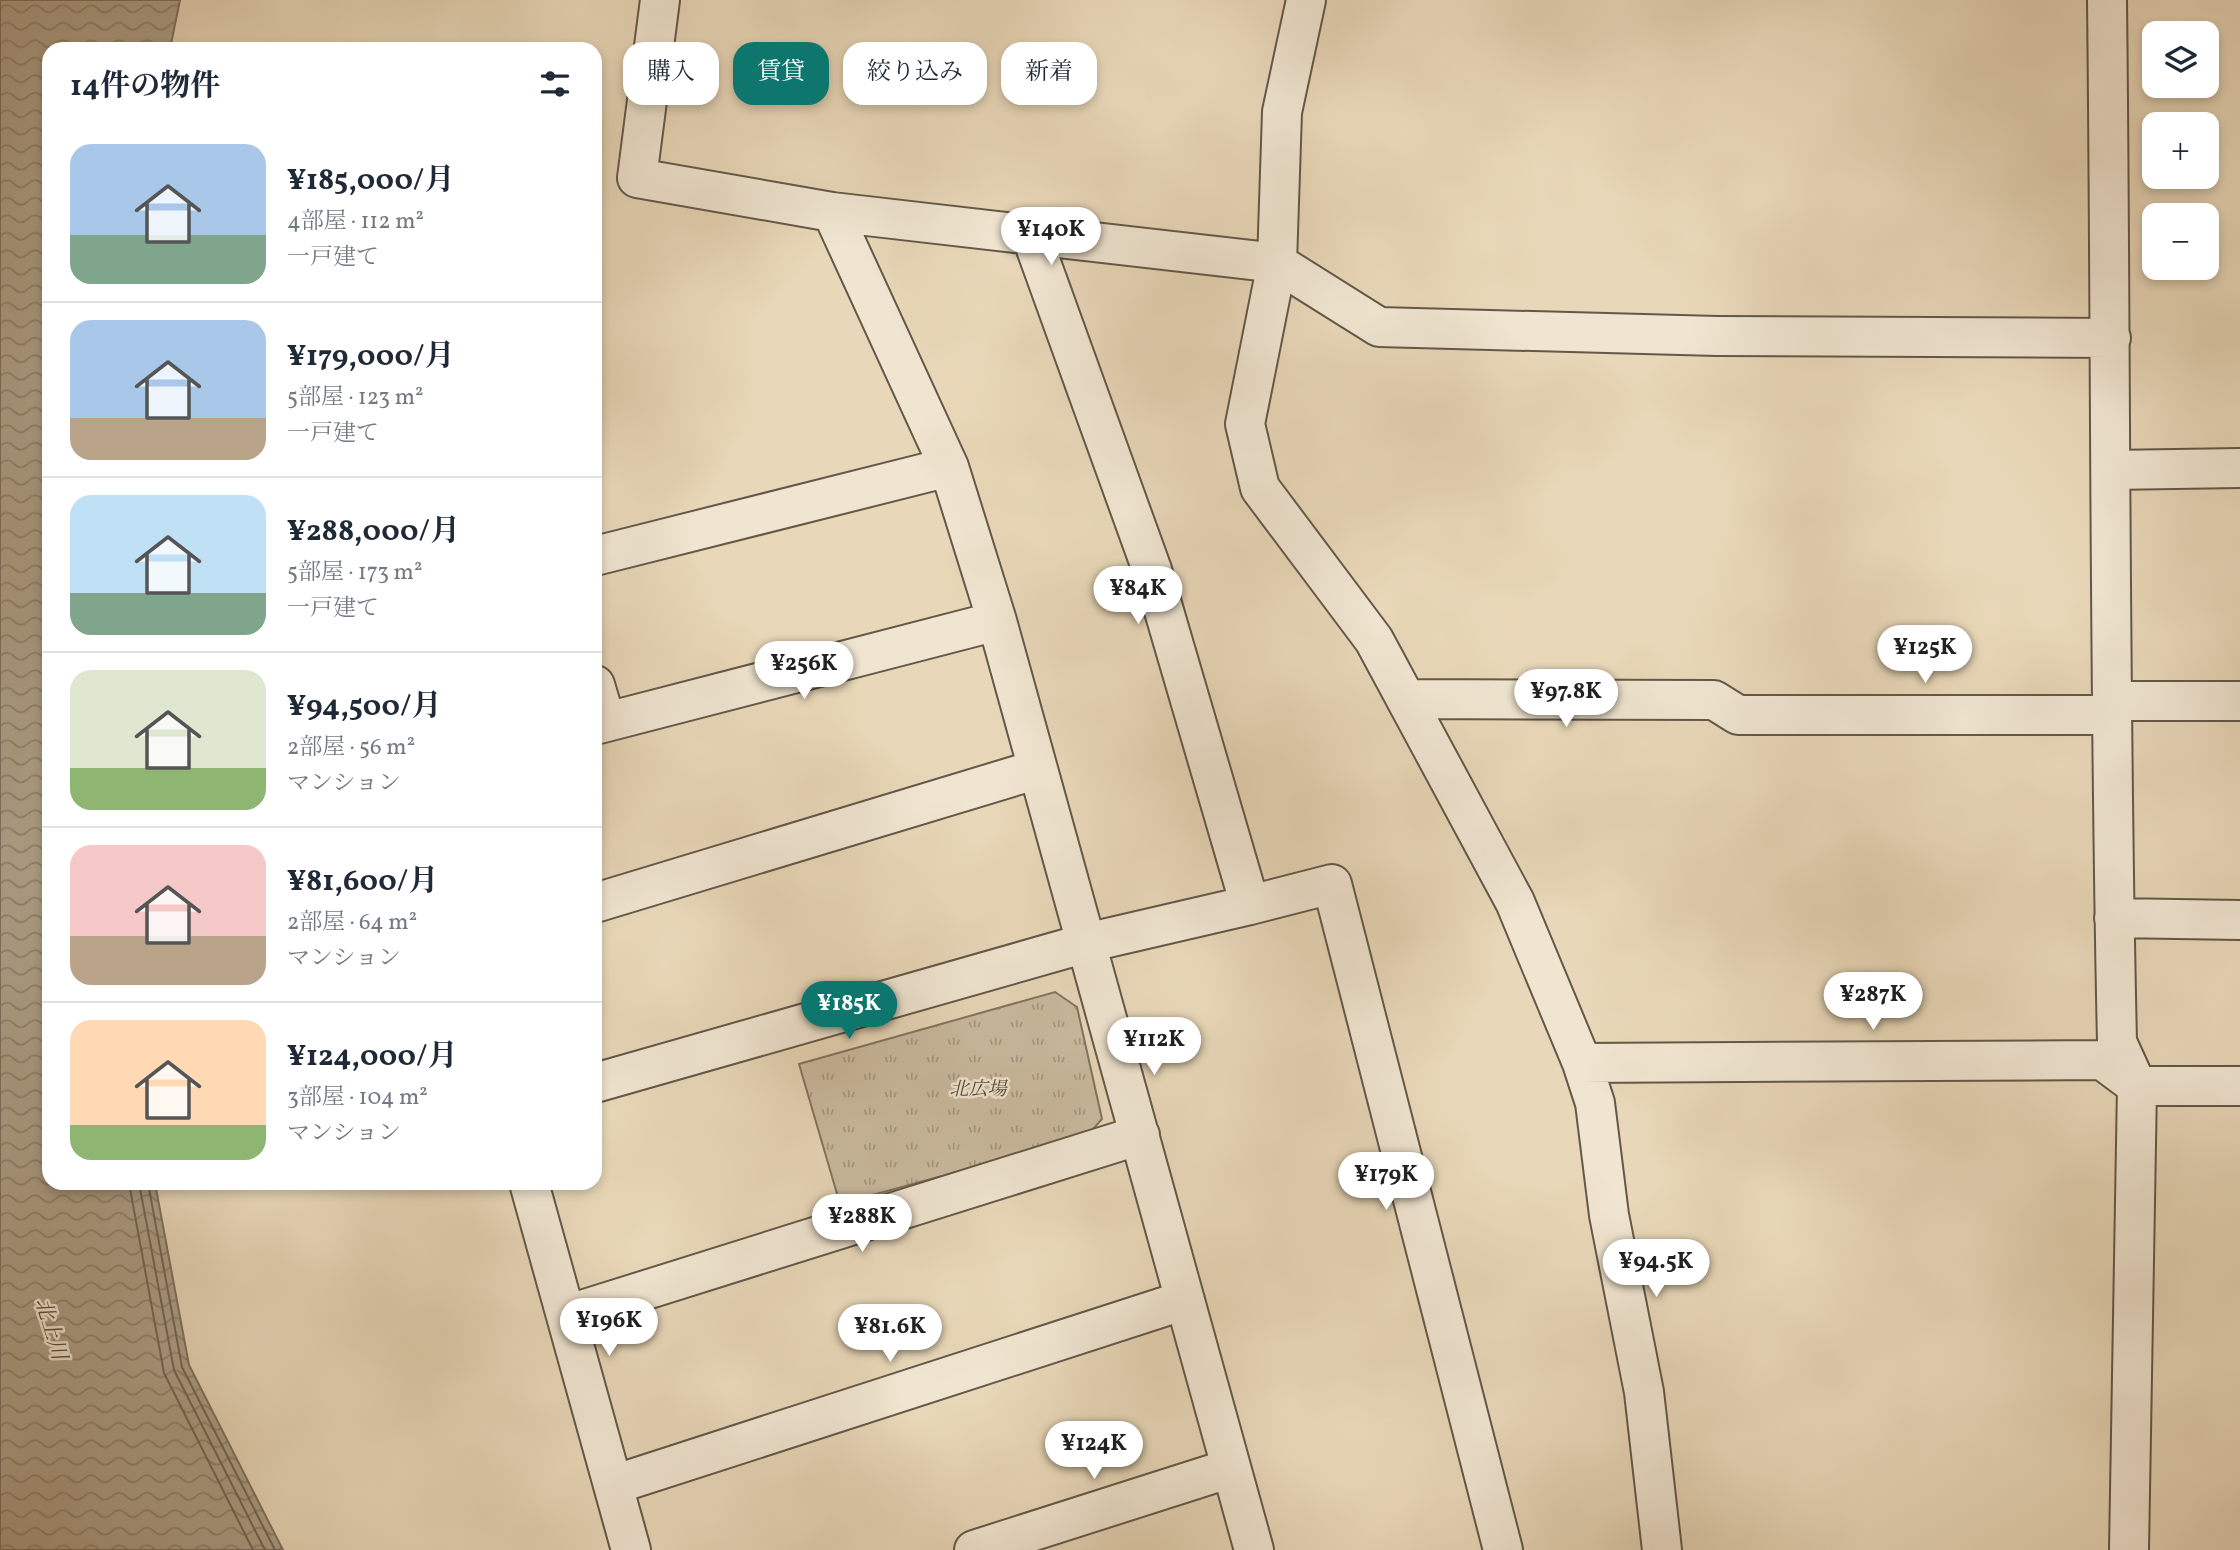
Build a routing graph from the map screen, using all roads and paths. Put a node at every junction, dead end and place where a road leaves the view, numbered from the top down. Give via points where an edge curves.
1 (660, 0) edge
2 (1306, 0) edge
3 (2106, 0) edge
4 (832, 212) junction
5 (1031, 235) junction
6 (1277, 263) junction
7 (2111, 338) junction
8 (949, 467) junction
9 (2240, 468) edge
10 (2111, 470) junction
11 (602, 554) edge
12 (997, 621) junction
13 (1406, 699) junction
14 (2240, 701) edge
15 (2112, 708) junction
16 (602, 722) edge
17 (1038, 769) junction
18 (602, 901) edge
19 (1250, 905) junction
20 (2114, 918) junction
21 (2240, 920) edge
22 (1086, 943) junction
23 (1582, 1063) junction
24 (602, 1081) edge
25 (2137, 1086) junction
26 (2240, 1086) edge
27 (1140, 1135) junction
28 (530, 1190) edge
29 (1185, 1300) junction
30 (566, 1315) junction
31 (1231, 1468) junction
32 (613, 1485) junction
33 (631, 1550) edge
34 (974, 1550) edge
35 (1254, 1550) edge
36 (1503, 1550) edge
37 (1662, 1550) edge
38 (2129, 1550) edge

1 - 4 street via 637,178
2 - 6 street via 1282,111
3 - 7 street
4 - 5 street
4 - 8 street
5 - 6 street
5 - 19 street via 1152,570
6 - 7 street via 1379,327 1717,336
6 - 13 street via 1245,424 1260,488 1374,640
7 - 10 street
8 - 11 street
8 - 12 street
9 - 10 street
10 - 15 street
12 - 16 street
12 - 17 street
13 - 15 street via 1714,700 1738,715
13 - 23 street via 1515,902
14 - 15 street
15 - 20 street
17 - 18 street
17 - 22 street
19 - 22 street
19 - 36 street via 1332,884
20 - 21 street
20 - 25 street via 2117,1042
22 - 24 street
22 - 27 street
23 - 25 street via 2102,1060
23 - 37 street via 1595,1102 1609,1215 1644,1392
25 - 26 street
25 - 38 street
27 - 29 street
27 - 30 street
28 - 30 street
29 - 31 street
29 - 32 street
30 - 32 street
31 - 34 street
31 - 35 street
32 - 33 street

